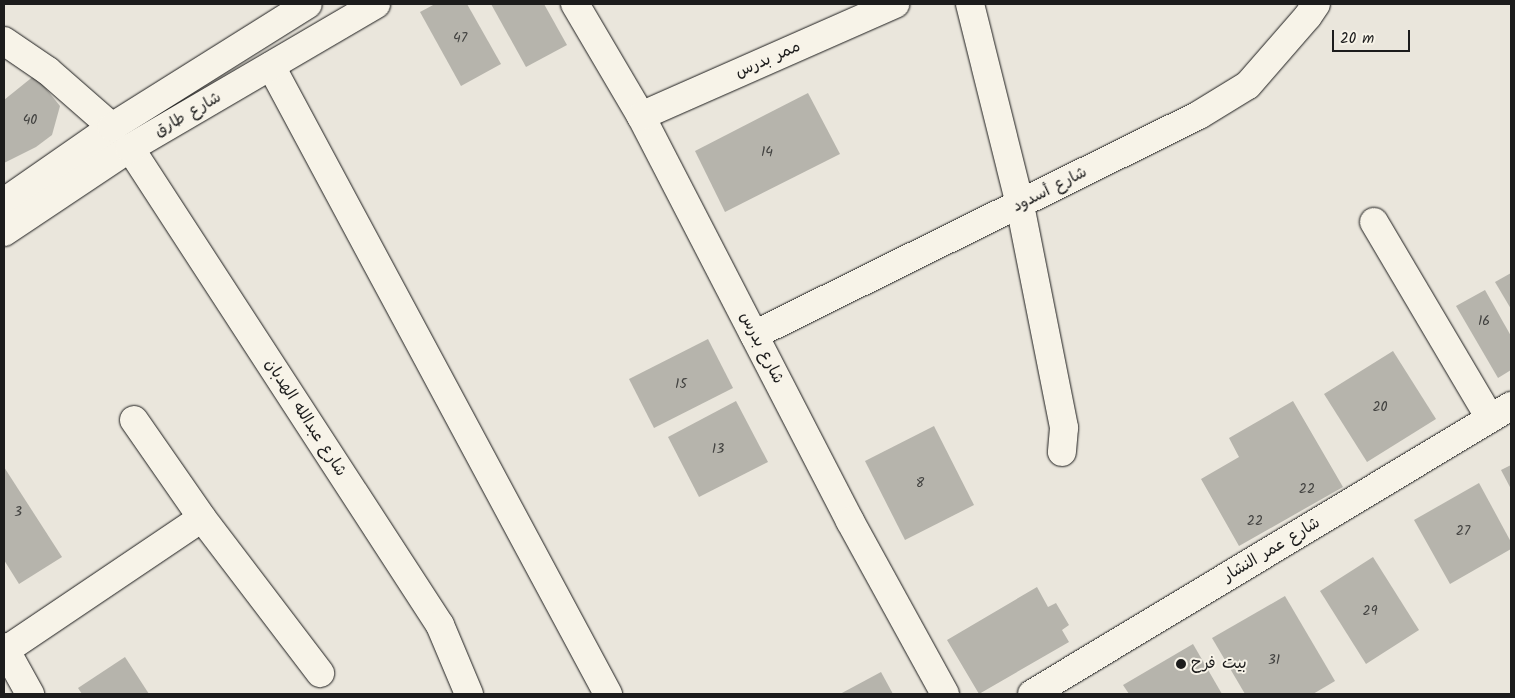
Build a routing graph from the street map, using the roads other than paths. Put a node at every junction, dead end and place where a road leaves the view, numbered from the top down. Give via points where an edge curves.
1 (376, 4) edge
2 (575, 4) edge
3 (895, 4) edge
4 (970, 4) edge
5 (1316, 4) edge
6 (292, 8) edge
7 (4, 41) edge
8 (271, 66) junction
9 (641, 116) junction
10 (112, 126) junction
11 (130, 148) junction
12 (4, 202) edge
13 (1020, 205) junction
14 (1374, 222) dead end
15 (4, 232) edge
16 (754, 335) junction
17 (1500, 412) edge
18 (134, 420) dead end
19 (1062, 452) dead end
20 (202, 518) junction
21 (5, 649) edge
22 (320, 673) dead end
23 (30, 694) edge
24 (468, 694) edge
25 (608, 694) edge
26 (945, 694) edge
27 (1032, 694) edge

1 - 8 street, شارع طارق
2 - 9 street, شارع بدرس
3 - 9 street, ممر بدرس
4 - 13 street
5 - 13 street, شارع أسدود via 1248,85 1199,115
6 - 10 street, شارع طارق
7 - 10 street via 48,71
8 - 11 street, شارع طارق
8 - 25 street
9 - 16 street, شارع بدرس
10 - 12 street, شارع طارق
11 - 15 street, شارع طارق
11 - 24 street, شارع عبدالله الهدبان via 440,626
13 - 16 street, شارع أسدود
13 - 19 street via 1064,428
14 - 17 street
16 - 26 street, شارع بدرس via 850,521
17 - 27 street, شارع عمر النشار
18 - 20 street
20 - 21 street
20 - 22 street
21 - 23 street

